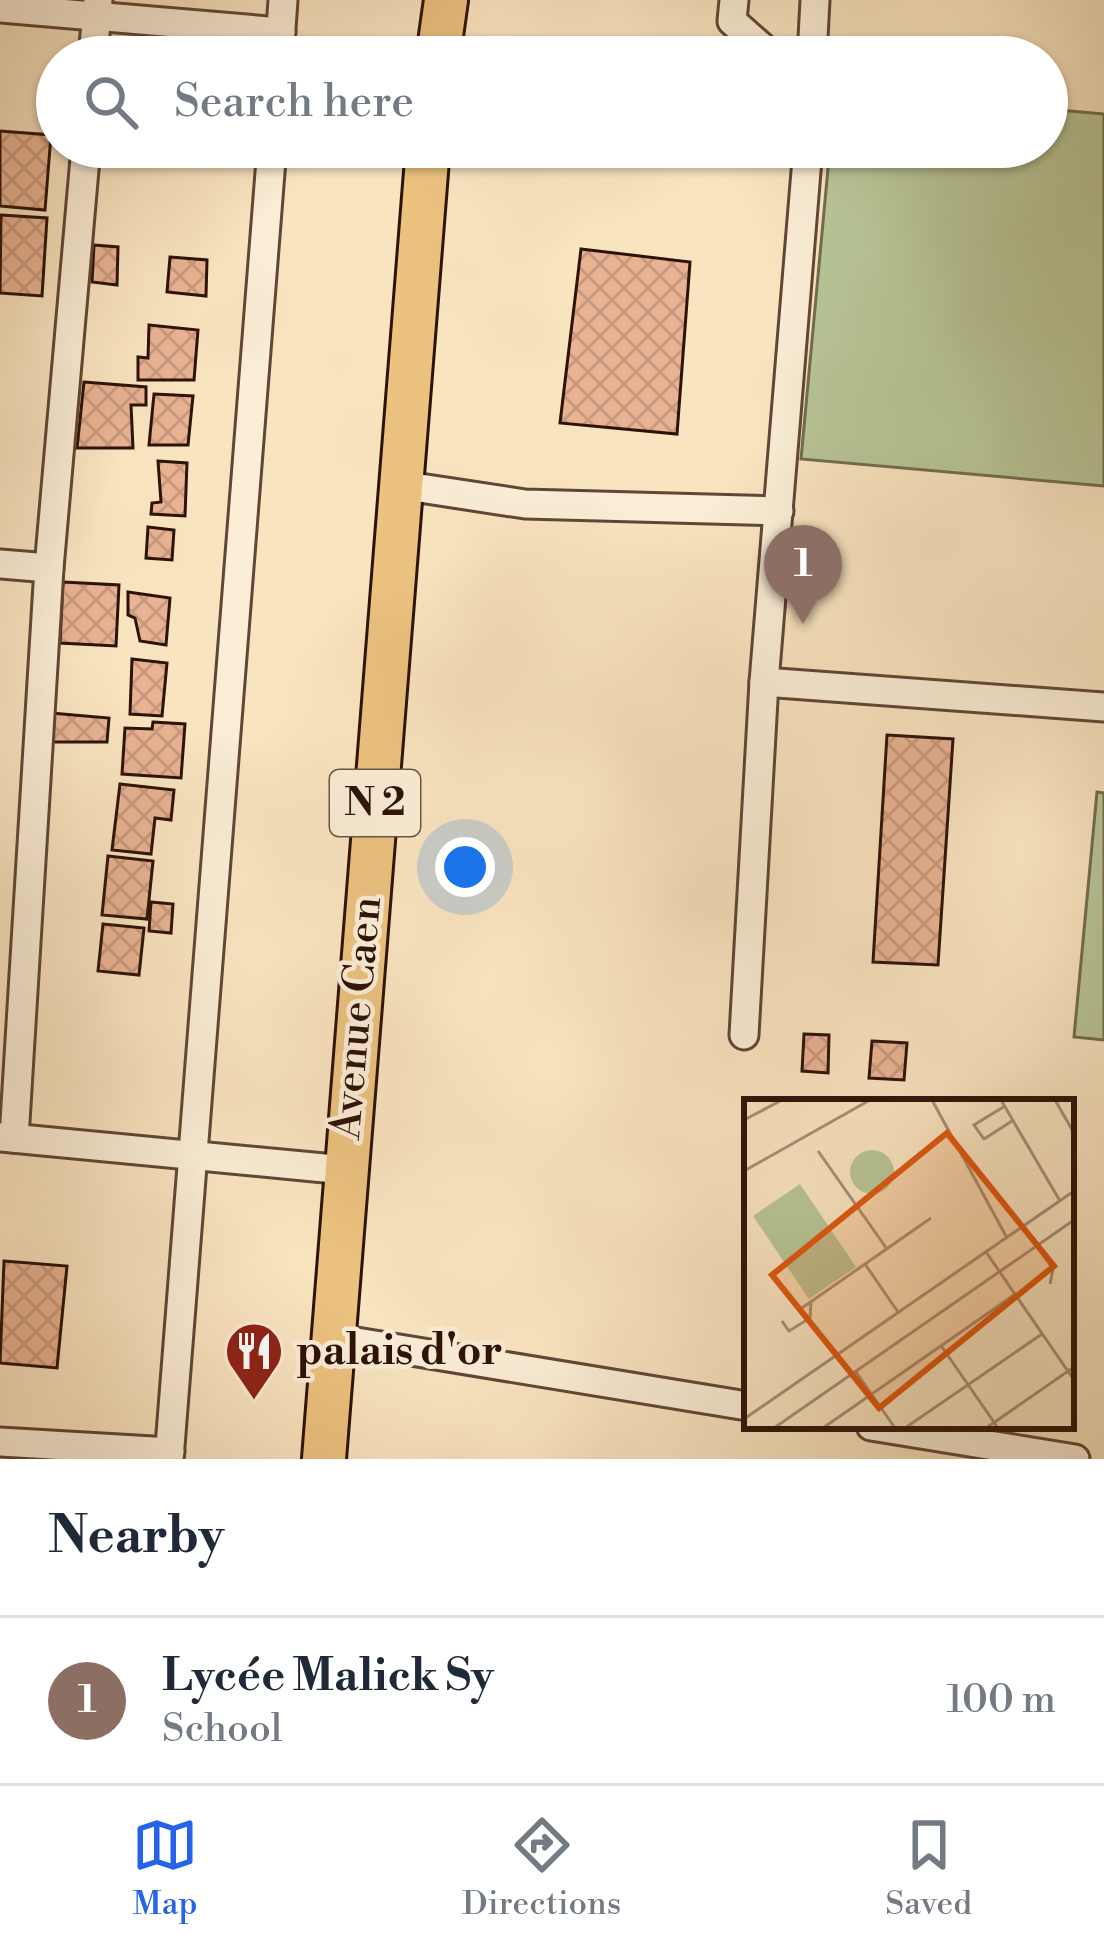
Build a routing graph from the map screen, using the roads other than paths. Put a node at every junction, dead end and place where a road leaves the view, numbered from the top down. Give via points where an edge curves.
1 (283, 0) edge
2 (446, 0) edge
3 (734, 0) edge
4 (815, 0) edge
5 (98, 7) edge
6 (0, 8) edge
7 (237, 36) edge
8 (281, 36) edge
9 (441, 36) edge
10 (749, 36) edge
11 (813, 36) edge
12 (84, 168) edge
13 (270, 168) edge
14 (426, 168) edge
15 (806, 168) edge
16 (400, 485) junction
17 (779, 511) junction
18 (0, 564) edge
19 (49, 568) junction
20 (764, 682) junction
21 (1104, 707) edge
22 (744, 1035) dead end
23 (7, 1138) edge
24 (191, 1152) junction
25 (345, 1170) junction
26 (332, 1338) junction
27 (744, 1406) edge
28 (890, 1429) edge
29 (0, 1442) edge
30 (170, 1455) edge
31 (324, 1459) edge
32 (1075, 1459) edge

1 - 8 street
2 - 9 highway
3 - 10 street via 732,21
4 - 11 street
5 - 6 street
5 - 7 street
12 - 19 street
13 - 24 street
14 - 16 highway, Avenue Caen / N 2
15 - 17 street
16 - 17 street via 525,504
16 - 25 highway, Avenue Caen / N 2
17 - 20 street
18 - 19 street
19 - 23 street
20 - 21 street
20 - 22 street
23 - 24 street
24 - 25 street
24 - 30 street
25 - 26 highway, Avenue Caen / N 2
26 - 27 street
26 - 31 highway, Avenue Caen / N 2
28 - 32 street
29 - 30 street

